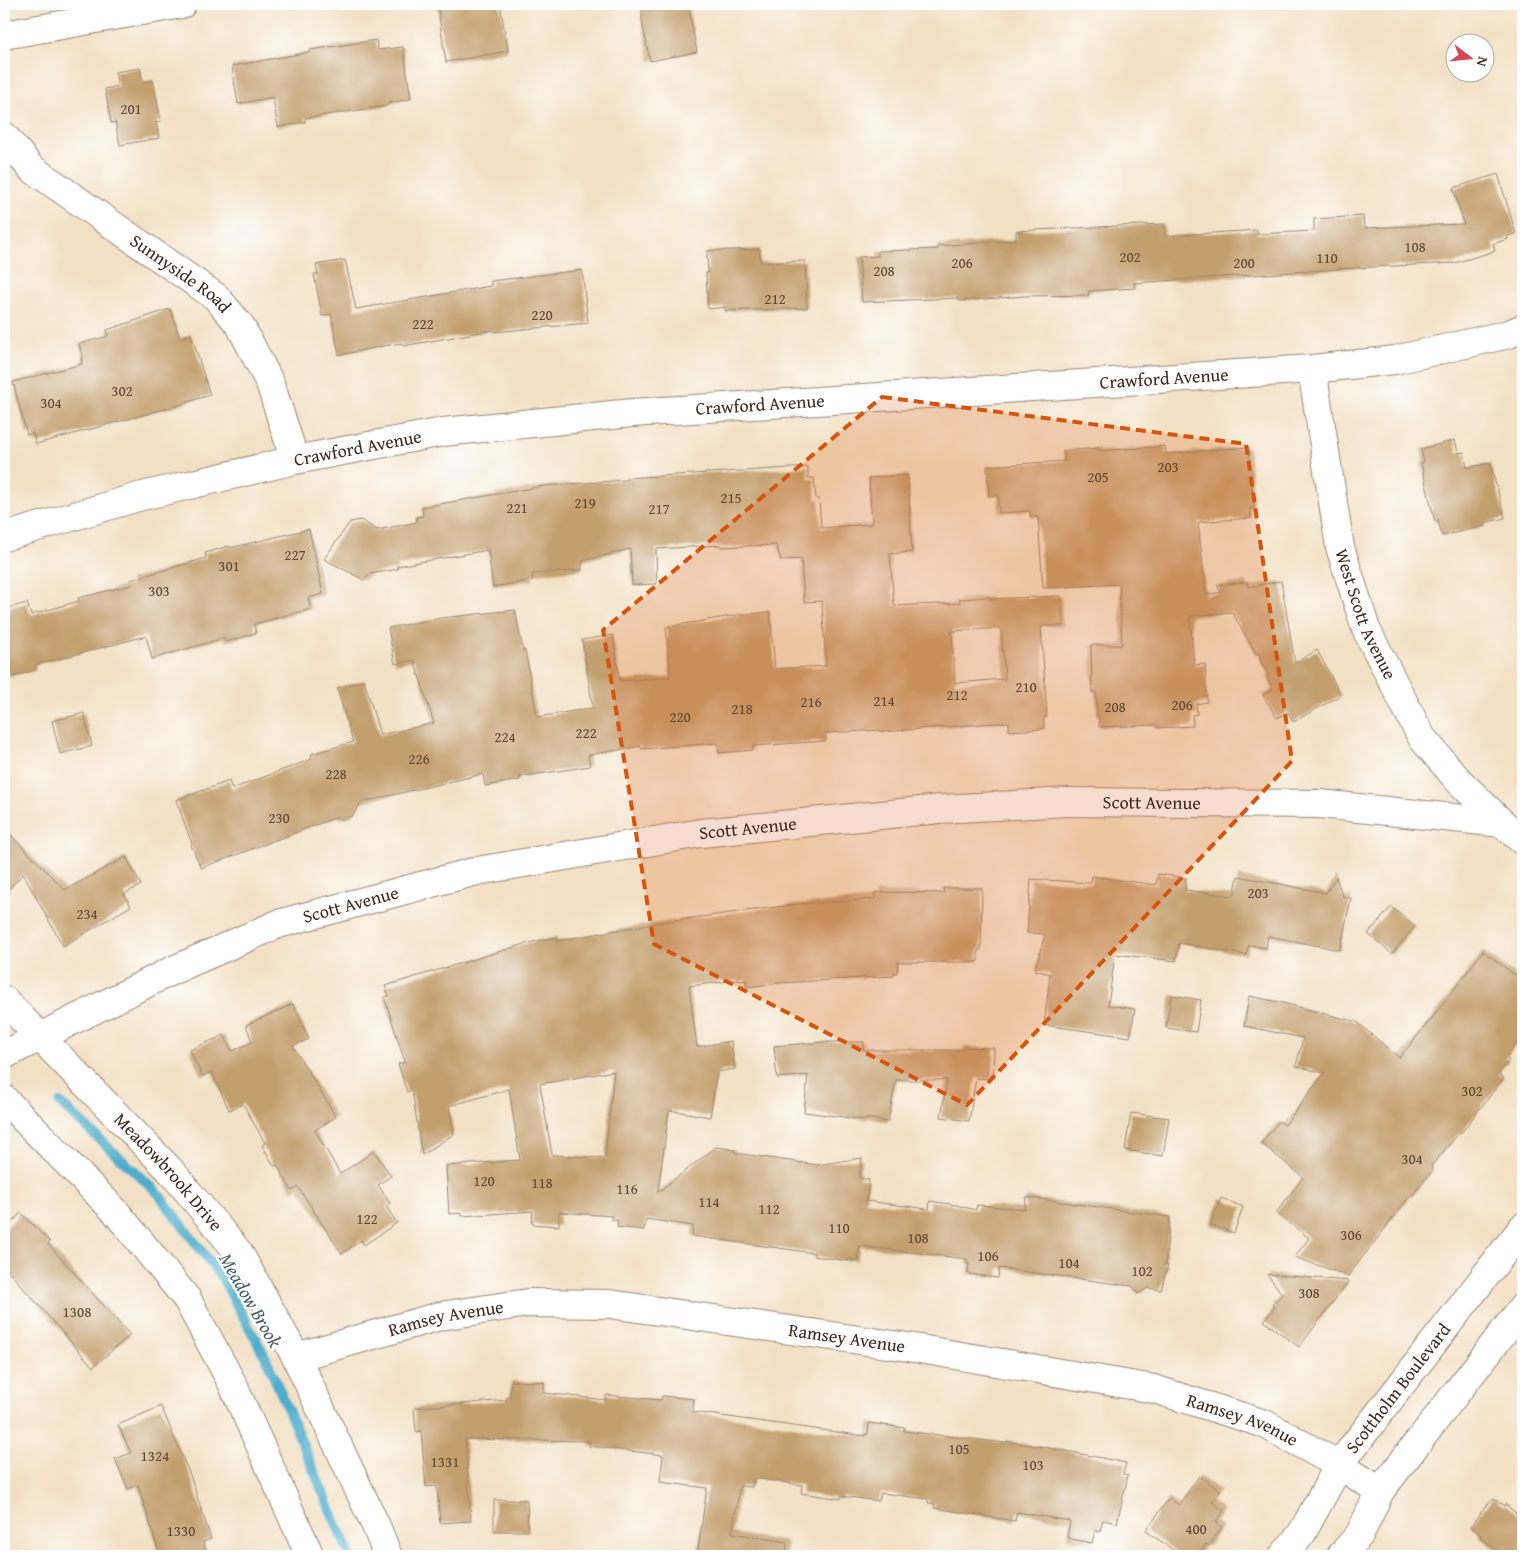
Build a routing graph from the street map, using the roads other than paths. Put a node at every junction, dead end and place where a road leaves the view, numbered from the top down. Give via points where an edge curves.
1 (182, 4) edge
2 (4, 35) edge
3 (4, 136) edge
4 (1523, 328) edge
5 (1312, 370) junction
6 (295, 460) junction
7 (4, 537) edge
8 (1502, 823) junction
9 (1523, 841) edge
10 (4, 1000) edge
11 (40, 1037) junction
12 (4, 1055) edge
13 (4, 1099) edge
14 (1523, 1227) edge
15 (1523, 1307) edge
16 (296, 1357) junction
17 (1339, 1465) junction
18 (1380, 1490) junction
19 (310, 1556) edge
20 (388, 1556) edge
21 (1283, 1556) edge
22 (1341, 1556) edge

1 - 2 street
3 - 6 street, Sunnyside Road via 31,168 216,298 240,325 270,383
4 - 5 street, Crawford Avenue via 1395,360
5 - 6 street, Crawford Avenue via 632,413 443,432
5 - 8 street, West Scott Avenue via 1340,547 1366,629 1422,738 1459,781
6 - 7 street, Crawford Avenue via 138,498
8 - 9 street
8 - 11 street, Scott Avenue via 1320,804 1068,802 940,809 701,833 477,871 278,924 171,971
10 - 11 street, Meadowbrook Drive
11 - 12 street, Scott Avenue
11 - 16 street, Meadowbrook Drive via 170,1170 239,1253
13 - 19 street via 116,1212 187,1299 232,1383
14 - 17 street, Scottholm Boulevard
15 - 18 street
16 - 17 street, Ramsey Avenue via 440,1316 528,1303 610,1304 908,1347 1154,1388 1265,1424
16 - 20 street, Meadowbrook Drive
17 - 18 street, Ramsey Avenue
17 - 21 street, Scottholm Boulevard via 1302,1532
18 - 22 street via 1360,1534

